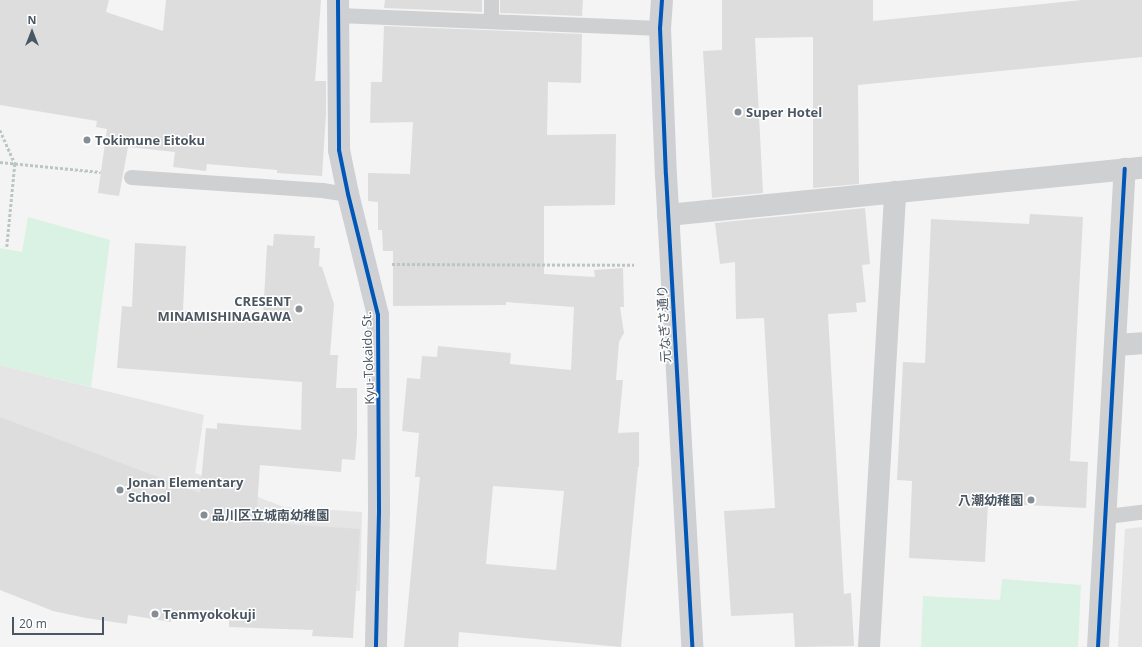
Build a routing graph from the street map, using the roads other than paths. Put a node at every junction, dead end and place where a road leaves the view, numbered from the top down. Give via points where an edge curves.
1 (491, 0) edge
2 (662, 0) edge
3 (338, 8) edge
4 (490, 21) junction
5 (660, 28) junction
6 (1134, 168) edge
7 (131, 177) dead end
8 (895, 192) junction
9 (348, 194) junction
10 (668, 215) junction
11 (1142, 343) edge
12 (1116, 345) junction
13 (1142, 512) edge
14 (1107, 516) junction
15 (376, 647) edge
16 (692, 647) edge
17 (869, 647) edge
18 (1098, 647) edge

1 - 4 lane
2 - 5 street, 元なぎさ通り
3 - 4 lane
3 - 9 street, Kyu-Tokaido St. via 339,150
4 - 5 lane
5 - 10 street, 元なぎさ通り
6 - 8 street
6 - 12 street
7 - 9 lane
8 - 10 street
8 - 17 street
9 - 15 street, Kyu-Tokaido St. via 378,315 379,512
10 - 16 street, 元なぎさ通り
11 - 12 street
12 - 14 street
13 - 14 lane
14 - 18 street

